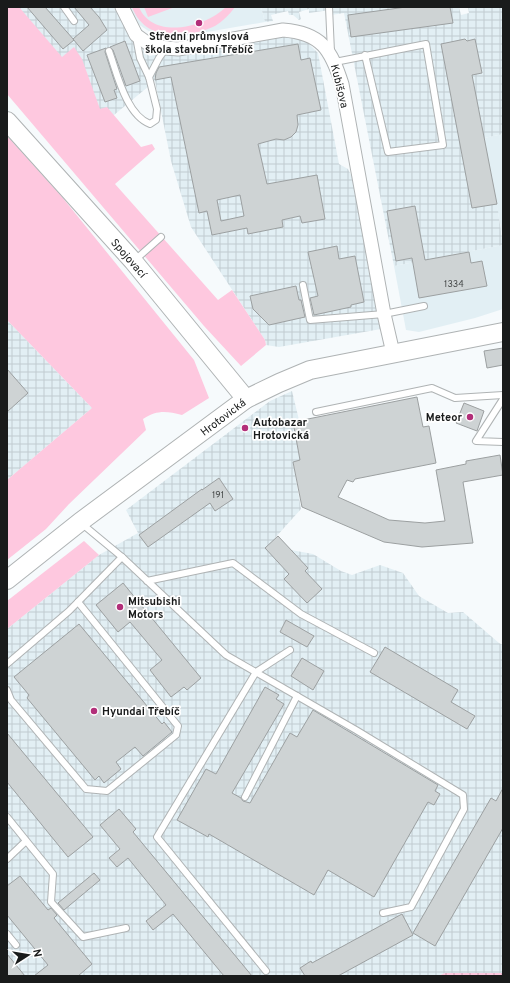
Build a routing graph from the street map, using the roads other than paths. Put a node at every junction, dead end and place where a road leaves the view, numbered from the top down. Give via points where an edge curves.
1 (64, 7) edge
2 (122, 7) edge
3 (329, 7) edge
4 (74, 21) dead end
5 (136, 35) junction
6 (166, 48) junction
7 (109, 51) dead end
8 (365, 55) junction
9 (333, 58) junction
10 (149, 77) junction
11 (7, 121) edge
12 (161, 237) dead end
13 (133, 261) junction
14 (303, 285) dead end
15 (424, 306) dead end
16 (384, 314) junction
17 (503, 332) edge
18 (393, 353) junction
19 (503, 395) edge
20 (246, 399) junction
21 (503, 399) edge
22 (316, 412) dead end
23 (503, 442) edge
24 (80, 522) junction
25 (122, 557) junction
26 (7, 580) edge
27 (147, 581) junction
28 (78, 602) junction
29 (290, 650) dead end
30 (374, 653) dead end
31 (7, 664) edge
32 (256, 672) junction
33 (7, 690) edge
34 (297, 696) junction
35 (245, 797) dead end
36 (7, 817) edge
37 (26, 841) junction
38 (7, 859) edge
39 (383, 913) dead end
40 (126, 928) dead end
41 (7, 934) edge
42 (16, 945) dead end
43 (266, 970) dead end

1 - 4 lane
2 - 5 street
3 - 9 lane
5 - 6 street, Kubišova via 150,44
5 - 10 lane via 140,58
6 - 9 street, Kubišova via 178,49 283,30 298,31 320,42
6 - 10 lane
7 - 10 lane via 128,103 143,121 150,124 156,120 157,109
8 - 8 lane via 426,44 443,145 388,152
8 - 9 lane
9 - 16 street, Kubišova via 342,84
11 - 13 main road, Spojovací
12 - 13 lane
13 - 20 main road, Spojovací
14 - 16 lane via 310,320
15 - 16 lane
16 - 18 street, Kubišova
17 - 18 main road, Hrotovická
18 - 20 main road, Hrotovická via 310,370
19 - 22 lane via 455,398 432,388
20 - 24 main road, Hrotovická
21 - 23 lane via 476,441
24 - 25 lane
24 - 26 main road, Hrotovická
25 - 27 lane
25 - 28 lane
27 - 30 lane via 233,562 301,614
27 - 32 lane via 226,655
28 - 31 lane
28 - 33 lane via 178,726 176,735 107,791 86,789 11,700
29 - 32 lane
32 - 34 lane
32 - 43 lane via 157,838
34 - 35 lane
34 - 39 lane via 463,795 464,809 411,907
36 - 37 lane
37 - 38 lane
37 - 40 lane via 53,874 51,902 83,937
41 - 42 lane

